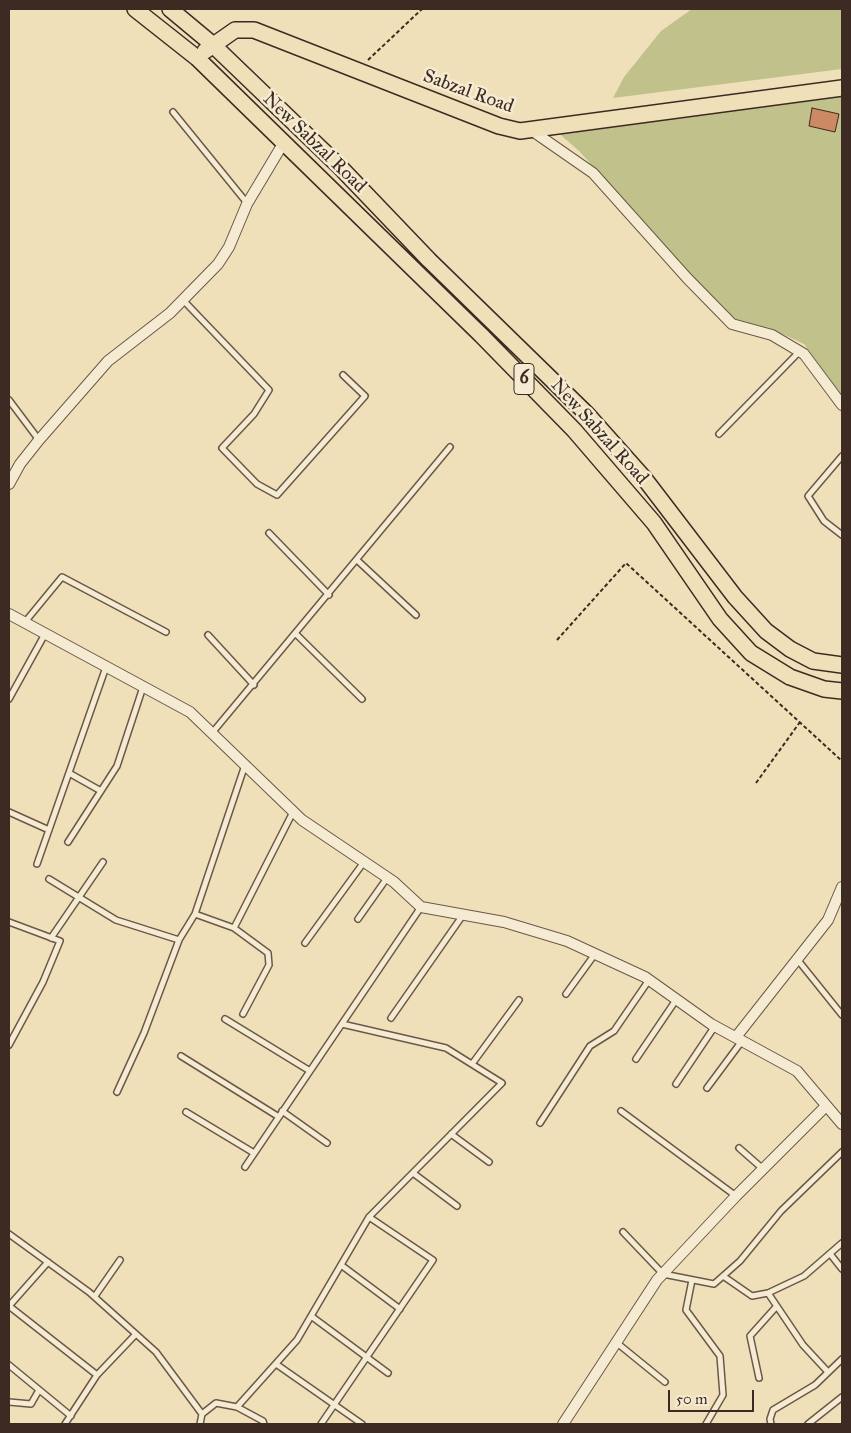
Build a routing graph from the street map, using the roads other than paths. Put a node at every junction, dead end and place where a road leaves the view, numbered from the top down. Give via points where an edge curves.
1 (135, 9) edge
2 (170, 9) edge
3 (212, 44) junction
4 (197, 58) junction
5 (842, 88) edge
6 (173, 112) dead end
7 (531, 130) junction
8 (284, 142) junction
9 (247, 204) junction
10 (183, 300) junction
11 (800, 351) junction
12 (343, 375) dead end
13 (9, 400) edge
14 (842, 405) edge
15 (719, 434) dead end
16 (39, 440) junction
17 (450, 448) dead end
18 (842, 456) edge
19 (9, 484) edge
20 (269, 533) dead end
21 (842, 535) edge
22 (357, 560) junction
23 (329, 594) junction
24 (9, 614) edge
25 (416, 615) dead end
26 (25, 622) junction
27 (166, 632) dead end
28 (45, 634) junction
29 (296, 634) junction
30 (208, 636) dead end
31 (842, 665) edge
32 (106, 667) junction
33 (254, 685) junction
34 (143, 687) junction
35 (842, 691) edge
36 (9, 699) edge
37 (362, 699) dead end
38 (212, 733) junction
39 (244, 765) junction
40 (69, 773) junction
41 (101, 791) junction
42 (9, 812) edge
43 (293, 812) junction
44 (49, 830) junction
45 (68, 842) dead end
46 (103, 862) dead end
47 (364, 862) junction
48 (37, 864) dead end
49 (387, 878) junction
50 (49, 879) dead end
51 (842, 887) edge
52 (78, 898) junction
53 (421, 907) junction
54 (195, 914) junction
55 (463, 915) junction
56 (358, 919) dead end
57 (9, 922) edge
58 (234, 928) junction
59 (51, 938) junction
60 (179, 940) junction
61 (305, 943) dead end
62 (595, 954) junction
63 (797, 959) junction
64 (650, 980) junction
65 (566, 994) dead end
66 (676, 999) junction
67 (519, 1000) dead end
68 (243, 1014) dead end
69 (842, 1015) edge
70 (391, 1018) dead end
71 (224, 1019) dead end
72 (342, 1024) junction
73 (715, 1026) junction
74 (739, 1039) junction
75 (9, 1045) edge
76 (182, 1056) dead end
77 (636, 1058) dead end
78 (472, 1064) junction
79 (310, 1071) junction
80 (676, 1084) dead end
81 (707, 1088) dead end
82 (117, 1092) dead end
83 (826, 1106) junction
84 (282, 1111) junction
85 (621, 1111) dead end
86 (186, 1112) dead end
87 (279, 1117) junction
88 (540, 1123) dead end
89 (842, 1124) edge
90 (451, 1134) junction
91 (327, 1143) dead end
92 (739, 1148) dead end
93 (842, 1152) edge
94 (254, 1153) junction
95 (489, 1162) dead end
96 (245, 1167) dead end
97 (763, 1169) junction
98 (413, 1173) junction
99 (736, 1196) junction
100 (457, 1206) dead end
101 (369, 1217) junction
102 (623, 1232) dead end
103 (9, 1234) edge
104 (842, 1244) edge
105 (831, 1254) junction
106 (120, 1260) dead end
107 (48, 1262) junction
108 (341, 1265) junction
109 (842, 1269) edge
110 (663, 1274) junction
111 (723, 1276) junction
112 (692, 1280) junction
113 (768, 1294) junction
114 (94, 1296) junction
115 (776, 1307) junction
116 (400, 1309) junction
117 (312, 1316) junction
118 (136, 1334) junction
119 (617, 1343) junction
120 (367, 1357) junction
121 (842, 1359) edge
122 (276, 1364) junction
123 (9, 1365) edge
124 (828, 1372) junction
125 (388, 1373) dead end
126 (97, 1376) junction
127 (759, 1378) dead end
128 (665, 1382) dead end
129 (40, 1390) junction
130 (842, 1397) edge
131 (9, 1402) edge
132 (335, 1404) junction
133 (237, 1407) junction
134 (202, 1414) junction
135 (71, 1416) junction
136 (65, 1424) edge
137 (200, 1424) edge
138 (264, 1424) edge
139 (321, 1424) edge
140 (362, 1424) edge
141 (563, 1424) edge
142 (706, 1424) edge
143 (771, 1424) edge
144 (808, 1424) edge

1 - 4 main road
2 - 3 main road
3 - 4 main road, Sabzal Road
3 - 7 main road, Sabzal Road via 235,30 254,30 498,126
3 - 31 main road, New Sabzal Road / 6 via 587,414 644,478 755,620 775,639 805,657 827,665
4 - 8 main road, New Sabzal Road / 6
5 - 7 main road, Sabzal Road
6 - 9 lane
7 - 11 street via 593,173 732,324 772,335
8 - 9 street
8 - 35 main road, New Sabzal Road / 6 via 481,334 574,430 654,524 720,619 751,653 790,677 824,689
9 - 10 street via 218,264
10 - 12 lane via 269,390 254,414 222,448 257,484 277,495 364,396
10 - 16 street via 108,361
11 - 14 street
11 - 15 lane
13 - 16 lane
16 - 19 street
17 - 22 lane
18 - 21 lane via 808,496 824,521
20 - 23 lane
22 - 23 lane
22 - 25 lane
23 - 29 lane
24 - 26 street
26 - 27 lane via 62,577
26 - 28 street
28 - 32 street
28 - 36 lane
29 - 33 lane
29 - 37 lane
30 - 33 lane
32 - 34 street
32 - 40 lane
33 - 38 lane
34 - 38 street via 190,712
34 - 41 lane via 117,766
38 - 39 street
39 - 43 street
39 - 54 lane
40 - 41 lane
40 - 44 lane
41 - 45 lane
42 - 44 lane
43 - 47 street
43 - 58 lane
44 - 48 lane
46 - 52 lane
47 - 49 street
47 - 61 lane
49 - 53 street
49 - 56 lane
50 - 52 lane
51 - 63 street via 828,920
52 - 59 lane
52 - 60 lane via 116,920
53 - 55 street
53 - 72 lane
54 - 58 lane
54 - 60 lane
55 - 62 street via 513,925 567,941
55 - 70 lane
57 - 59 lane
58 - 68 lane via 268,953 269,965
59 - 75 lane via 60,941 43,982
60 - 82 lane via 144,1033
62 - 64 street
62 - 65 lane
63 - 69 lane
63 - 74 street
64 - 66 street
64 - 88 lane via 614,1031 590,1046
66 - 73 street
66 - 77 lane
67 - 78 lane
71 - 79 lane
72 - 78 lane via 446,1048
72 - 79 lane
73 - 74 street
73 - 80 lane
74 - 81 lane
74 - 83 street via 796,1071
76 - 87 lane
78 - 90 lane via 502,1083
79 - 84 lane
83 - 89 street
83 - 97 street
84 - 87 lane
84 - 91 lane
85 - 99 lane
86 - 94 lane
87 - 94 lane
90 - 95 lane
90 - 98 lane
92 - 97 lane
93 - 111 lane via 781,1211 740,1261
94 - 96 lane
97 - 99 street
98 - 100 lane
98 - 101 lane
99 - 110 street
101 - 108 lane
101 - 116 lane via 433,1260
102 - 110 lane
103 - 107 lane
104 - 105 lane
105 - 109 lane
105 - 113 lane via 804,1276
106 - 114 lane
107 - 114 lane
107 - 126 lane via 9,1306
108 - 116 lane
108 - 117 lane
110 - 112 lane
110 - 119 street
111 - 112 lane via 714,1284
111 - 113 lane via 752,1296
112 - 142 lane via 686,1310 720,1356 723,1395
113 - 115 lane
114 - 118 lane
115 - 124 lane via 803,1345
115 - 127 lane via 750,1336
116 - 120 lane
117 - 120 lane
117 - 122 lane
118 - 126 lane
118 - 134 lane via 156,1352
119 - 128 lane
119 - 141 street
120 - 125 lane
120 - 132 lane
121 - 124 lane
122 - 132 lane
122 - 133 lane
123 - 129 lane
124 - 143 lane via 815,1385 773,1410
126 - 135 lane
129 - 131 lane via 31,1404
129 - 135 lane
130 - 144 lane
132 - 139 lane
132 - 140 lane
133 - 134 lane via 216,1403
133 - 138 lane
134 - 137 lane
135 - 136 lane

